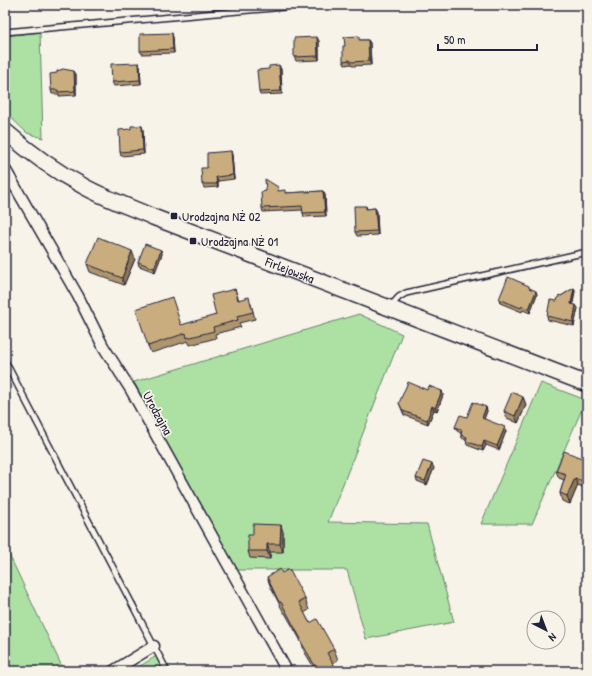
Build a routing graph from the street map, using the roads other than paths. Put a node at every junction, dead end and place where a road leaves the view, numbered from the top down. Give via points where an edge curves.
1 (284, 7) dead end
2 (5, 32) edge
3 (5, 131) edge
4 (5, 169) edge
5 (587, 252) edge
6 (389, 308) junction
7 (5, 361) edge
8 (587, 384) edge
9 (154, 646) junction
10 (113, 671) edge
11 (167, 671) edge
12 (287, 671) edge

1 - 2 lane
3 - 6 street, Firlejowska via 54,169 96,193
4 - 12 street, Urodzajna
5 - 6 lane via 406,293
6 - 8 street, Firlejowska
7 - 9 lane
9 - 10 street
9 - 11 lane

